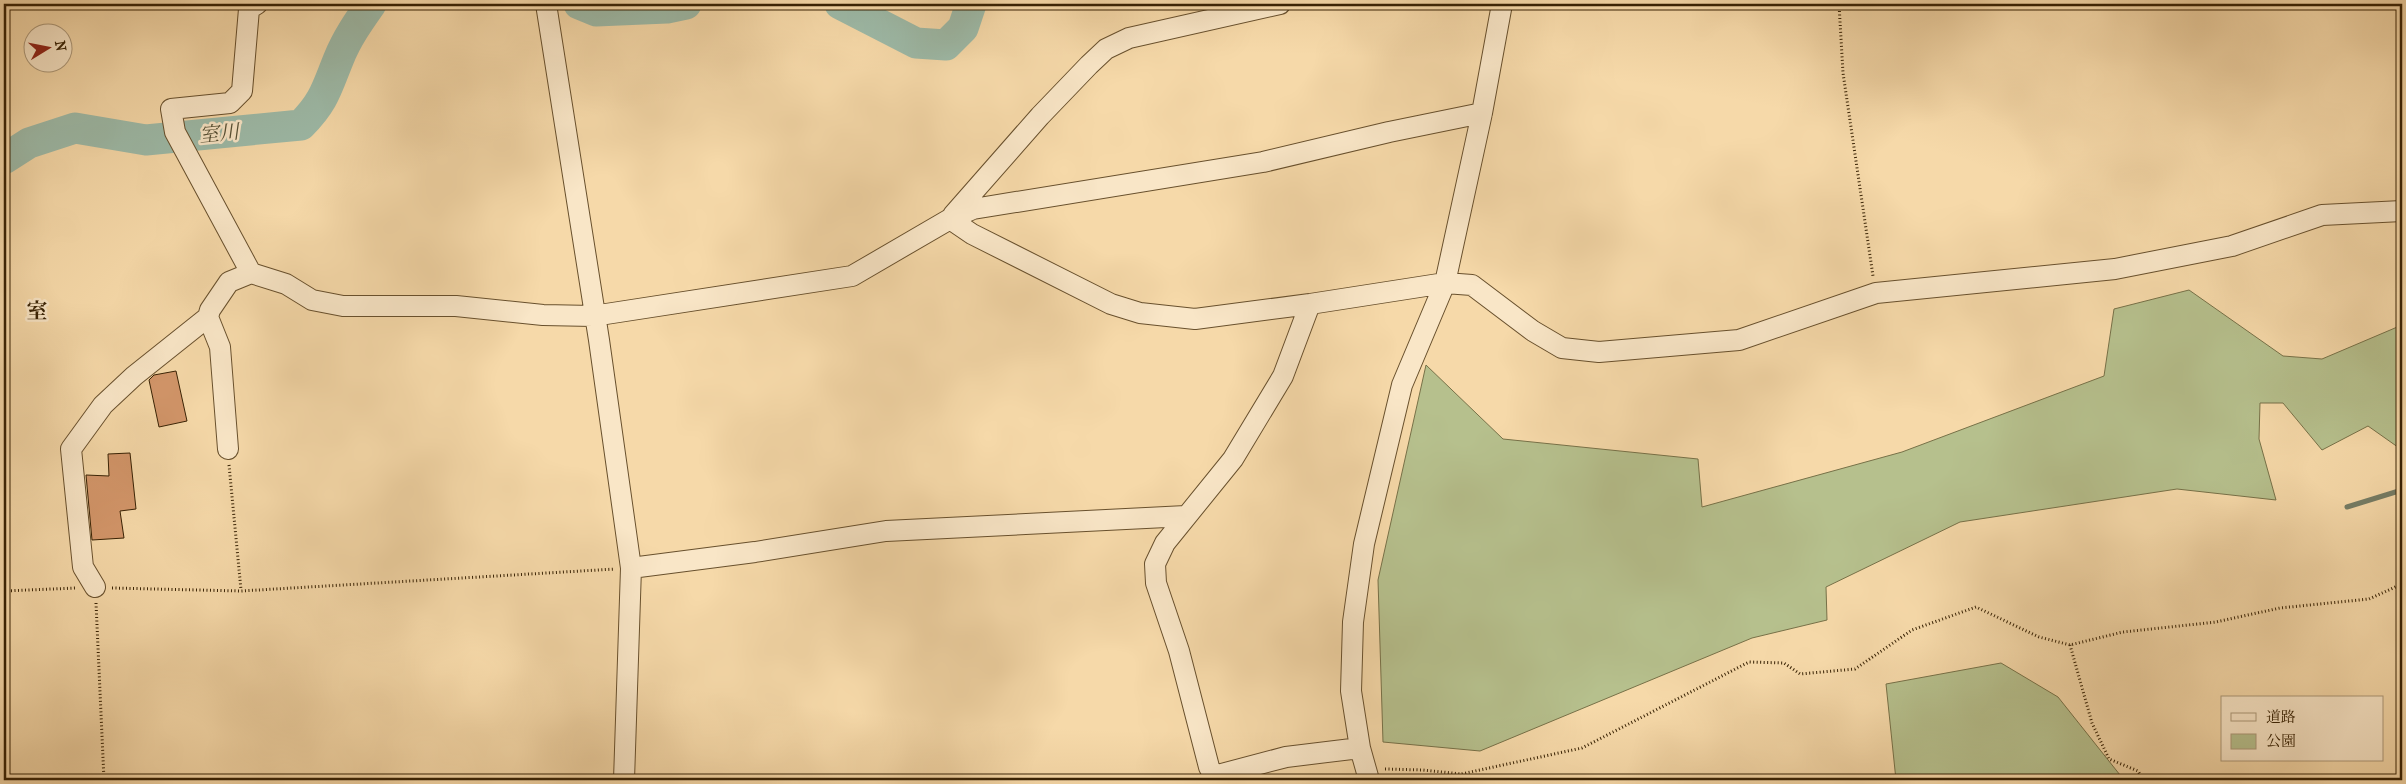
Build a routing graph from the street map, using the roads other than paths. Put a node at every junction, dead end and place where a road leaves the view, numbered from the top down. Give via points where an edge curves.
1 (258, 4) edge
2 (546, 4) edge
3 (1280, 4) edge
4 (1502, 4) edge
5 (1482, 114) junction
6 (2402, 211) edge
7 (950, 219) junction
8 (251, 272) junction
9 (1445, 283) junction
10 (1310, 304) junction
11 (594, 316) junction
12 (208, 318) junction
13 (228, 449) road end
14 (1186, 516) junction
15 (631, 568) junction
16 (95, 587) road end
17 (1360, 748) junction
18 (1375, 775) edge
19 (1215, 778) edge
20 (624, 780) edge

1 - 8 street via 249,9 242,91 230,103 171,109 175,132
2 - 11 street
3 - 7 street via 1128,38 1106,50 1040,116
4 - 5 street
5 - 7 street via 1263,162 973,209
5 - 9 street
6 - 9 street via 2322,215 2232,246 2115,269 1876,293 1739,340 1599,352 1562,348 1533,331 1472,285
7 - 10 street via 972,234 1111,304 1140,313 1195,319
7 - 11 street via 852,276
8 - 11 street via 286,284 312,300 343,306 456,306 543,315
8 - 12 street via 229,282
9 - 10 street
9 - 17 street via 1402,385 1364,544 1353,622 1350,691
10 - 14 street via 1283,376 1233,459
11 - 15 street
12 - 13 street via 220,347
12 - 16 street via 103,404 71,449 83,567
14 - 15 street via 886,531
14 - 19 street via 1158,557 1156,583 1179,651 1209,767
15 - 20 street
17 - 18 street
17 - 19 street via 1286,757

